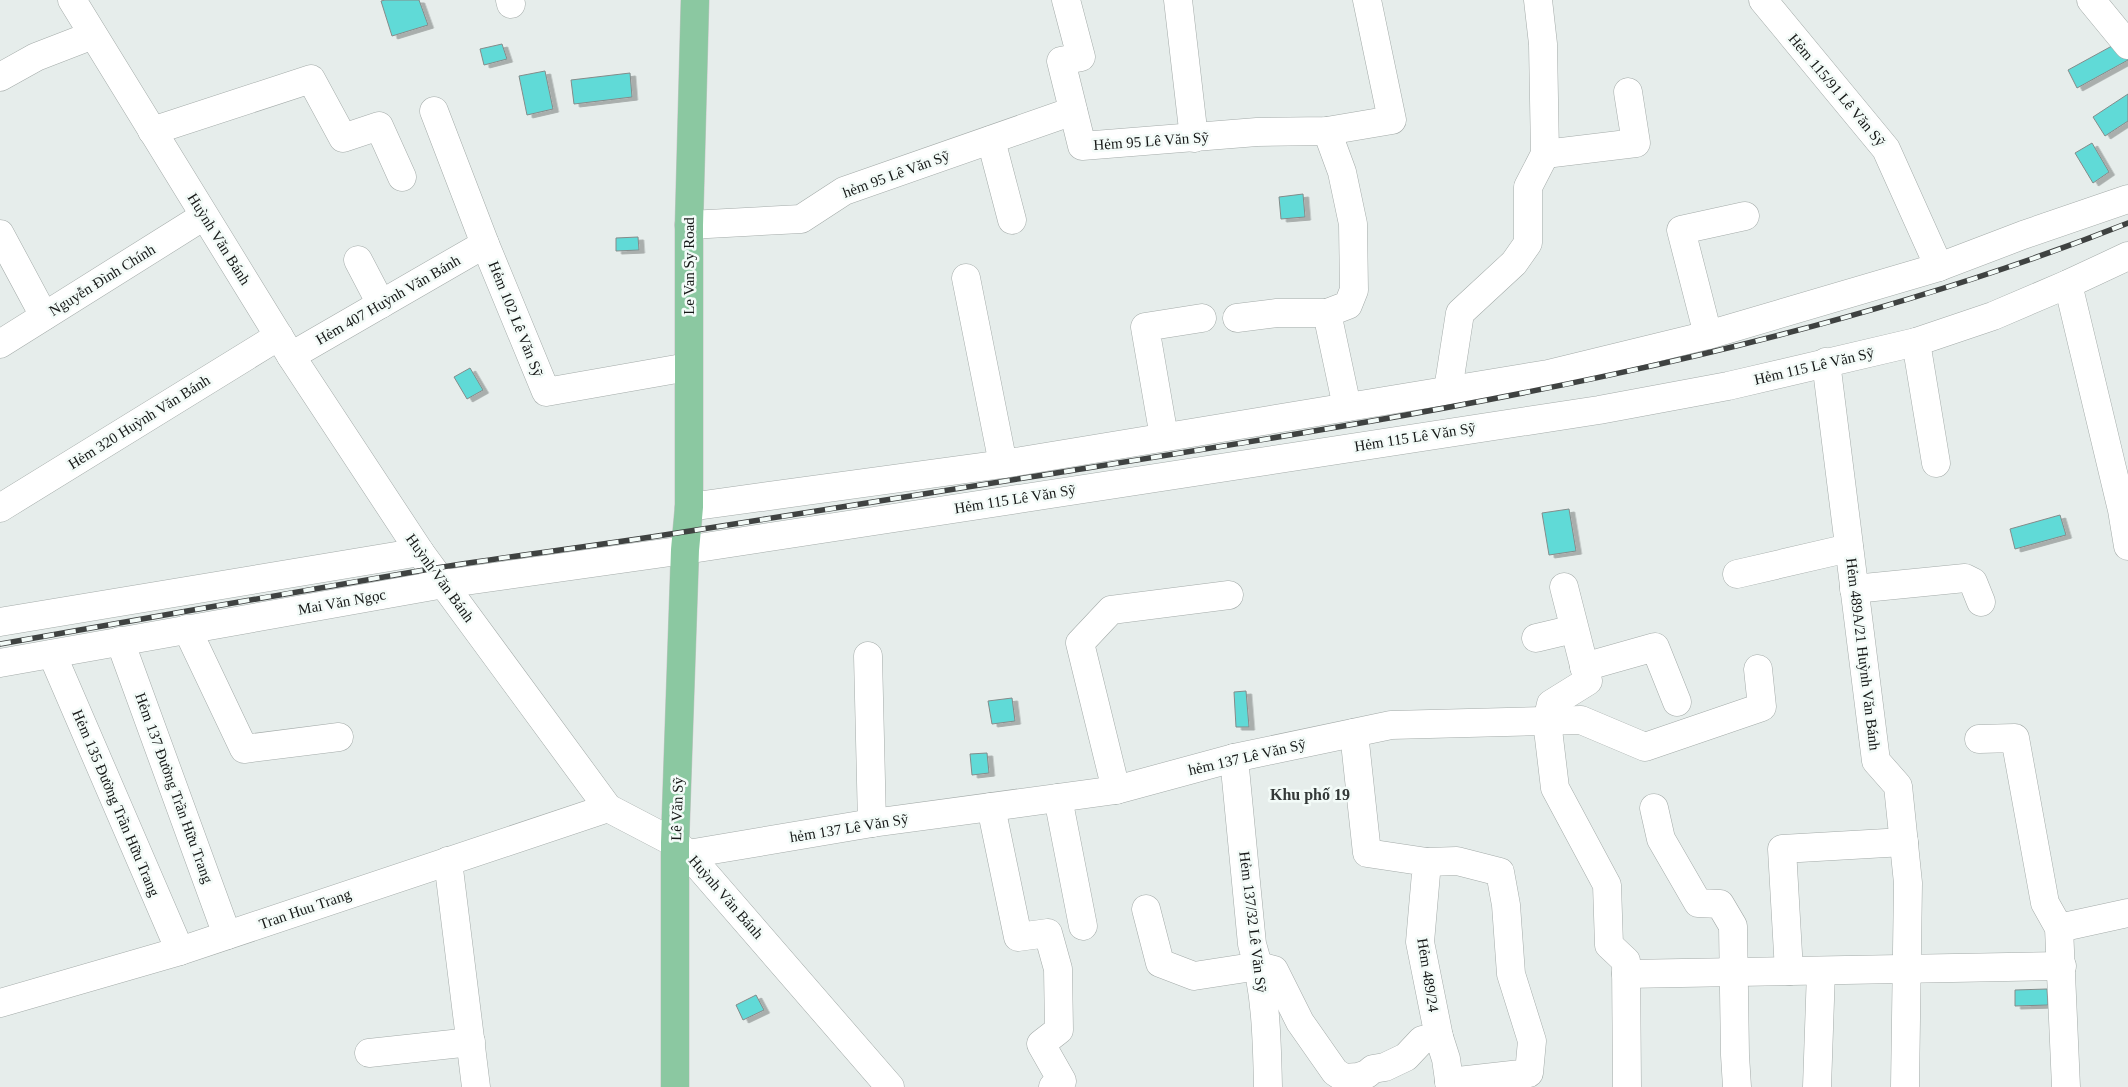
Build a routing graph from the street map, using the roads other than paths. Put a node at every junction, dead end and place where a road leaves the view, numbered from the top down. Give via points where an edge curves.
1 (72, 0) edge
2 (695, 0) edge
3 (1066, 0) edge
4 (1178, 0) edge
5 (1367, 0) edge
6 (1538, 0) edge
7 (1763, 0) edge
8 (2091, 0) edge
9 (93, 35) junction
10 (2128, 45) edge
11 (0, 77) edge
12 (1628, 92) dead end
13 (434, 111) dead end
14 (1074, 111) junction
15 (152, 131) junction
16 (1327, 131) junction
17 (1194, 138) junction
18 (991, 140) junction
19 (1545, 154) junction
20 (402, 177) dead end
21 (2128, 199) edge
22 (204, 216) junction
23 (1745, 216) dead end
24 (1012, 220) dead end
25 (689, 225) junction
26 (0, 234) edge
27 (485, 244) junction
28 (2128, 256) edge
29 (358, 260) dead end
30 (1939, 267) junction
31 (966, 278) dead end
32 (2068, 284) junction
33 (381, 304) junction
34 (1327, 313) junction
35 (44, 316) junction
36 (1202, 318) dead end
37 (1237, 318) dead end
38 (1708, 335) junction
39 (1916, 342) junction
40 (0, 344) edge
41 (285, 346) junction
42 (1826, 362) junction
43 (688, 367) junction
44 (1448, 390) junction
45 (1347, 406) junction
46 (1164, 437) junction
47 (1936, 463) dead end
48 (1003, 464) junction
49 (688, 507) junction
50 (0, 508) edge
51 (2125, 509) edge
52 (2128, 546) edge
53 (1849, 548) junction
54 (685, 550) junction
55 (420, 552) junction
56 (1737, 574) dead end
57 (444, 584) junction
58 (1564, 587) dead end
59 (1854, 589) junction
60 (1229, 596) dead end
61 (1981, 602) dead end
62 (0, 622) edge
63 (1574, 628) junction
64 (187, 629) junction
65 (1536, 638) dead end
66 (120, 641) junction
67 (52, 654) junction
68 (868, 656) dead end
69 (0, 663) edge
70 (1584, 667) junction
71 (1758, 669) dead end
72 (1677, 702) dead end
73 (1547, 721) junction
74 (1354, 733) junction
75 (339, 737) dead end
76 (1980, 739) dead end
77 (1234, 758) junction
78 (1116, 790) junction
79 (1058, 798) junction
80 (991, 807) junction
81 (608, 808) junction
82 (1654, 808) dead end
83 (872, 823) junction
84 (1904, 842) junction
85 (682, 848) junction
86 (448, 861) junction
87 (1427, 862) junction
88 (1146, 909) dead end
89 (2128, 914) edge
90 (1082, 926) dead end
91 (2059, 928) junction
92 (228, 935) junction
93 (180, 952) junction
94 (1259, 966) junction
95 (2062, 966) junction
96 (1626, 968) junction
97 (1907, 969) junction
98 (1789, 971) junction
99 (1821, 971) junction
100 (1734, 972) junction
101 (0, 1003) edge
102 (1439, 1037) junction
103 (471, 1042) junction
104 (369, 1053) dead end
105 (1449, 1084) edge
106 (476, 1087) edge
107 (675, 1087) edge
108 (890, 1087) edge
109 (1053, 1087) edge
110 (1268, 1087) edge
111 (1627, 1087) edge
112 (1737, 1087) edge
113 (1817, 1087) edge
114 (1905, 1087) edge
115 (2066, 1087) edge

1 - 9 street, Huỳnh Văn Bánh
2 - 25 main road, Le Van Sy Road
3 - 14 street, Hẻm 95 Lê Văn Sỹ via 1081,57 1061,61
4 - 17 street
5 - 16 street, Hẻm 95 Lê Văn Sỹ via 1392,120
6 - 19 street via 1543,44
7 - 30 street, Hẻm 115/91 Lê Văn Sỹ via 1886,149
8 - 10 street
9 - 11 street via 36,57
9 - 15 street, Huỳnh Văn Bánh
12 - 19 street via 1636,143
13 - 27 street, Hẻm 102 Lê Văn Sỹ
14 - 17 street, Hẻm 95 Lê Văn Sỹ via 1082,146
14 - 18 street, hẻm 95 Lê Văn Sỹ
15 - 20 street via 311,79 343,138 379,126
15 - 22 street, Huỳnh Văn Bánh
16 - 17 street, Hẻm 95 Lê Văn Sỹ via 1257,132
16 - 34 street via 1342,172 1353,224 1354,290 1348,305
18 - 24 street
18 - 25 street, hẻm 95 Lê Văn Sỹ via 844,191 801,219
19 - 44 street via 1528,187 1528,243 1514,263 1460,313
21 - 30 street
22 - 35 street, Nguyễn Đình Chính
22 - 41 street, Huỳnh Văn Bánh
23 - 38 street via 1681,230
25 - 43 main road, Le Van Sy Road
26 - 35 street
27 - 33 street, Hẻm 407 Huỳnh Văn Bánh
27 - 43 street, Hẻm 102 Lê Văn Sỹ via 546,392
28 - 32 street, Hẻm 115 Lê Văn Sỹ
29 - 33 street
30 - 38 street
31 - 48 street
32 - 39 street, Hẻm 115 Lê Văn Sỹ via 1993,316
32 - 51 street
33 - 41 street, Hẻm 407 Huỳnh Văn Bánh
34 - 37 street via 1277,313
34 - 45 street
35 - 40 street, Nguyễn Đình Chính
36 - 46 street via 1146,327
38 - 44 street via 1548,374
39 - 42 street, Hẻm 115 Lê Văn Sỹ
39 - 47 street
41 - 50 street, Hẻm 320 Huỳnh Văn Bánh
41 - 55 street, Huỳnh Văn Bánh
42 - 53 street, Hẻm 489A/21 Huỳnh Văn Bánh
42 - 54 street, Hẻm 115 Lê Văn Sỹ via 1728,386 1599,410
43 - 49 main road, Le Van Sy Road
44 - 45 street
45 - 46 street
46 - 48 street
48 - 49 street
49 - 54 main road, Le Van Sy Road
51 - 52 street
53 - 56 street
53 - 59 street, Hẻm 489A/21 Huỳnh Văn Bánh
54 - 57 street, Mai Văn Ngọc
54 - 85 main road, Lê Văn Sỹ
55 - 57 street, Huỳnh Văn Bánh
55 - 62 street
57 - 64 street, Mai Văn Ngọc
57 - 81 street, Huỳnh Văn Bánh
58 - 63 street
59 - 61 street via 1965,578 1973,582
59 - 84 street, Hẻm 489A/21 Huỳnh Văn Bánh via 1876,761 1898,786
60 - 78 street via 1110,610 1080,642
63 - 65 street
63 - 70 street
64 - 66 street, Mai Văn Ngọc
64 - 75 street via 244,749
66 - 67 street, Mai Văn Ngọc
66 - 92 street, Hẻm 137 Đường Trần Hữu Trang
67 - 69 street, Mai Văn Ngọc
67 - 93 street, Hẻm 135 Đường Trần Hữu Trang
68 - 83 street
70 - 72 street via 1655,647
70 - 73 street via 1588,681 1551,704
71 - 73 street, hẻm 137 Lê Văn Sỹ via 1762,707 1645,747 1581,720
73 - 74 street, hẻm 137 Lê Văn Sỹ via 1391,725
73 - 96 street via 1555,788 1607,885 1609,945
74 - 77 street, hẻm 137 Lê Văn Sỹ
74 - 87 street via 1367,853
76 - 91 street via 2015,738 2045,903
77 - 78 street, hẻm 137 Lê Văn Sỹ
77 - 94 street, Hẻm 137/32 Lê Văn Sỹ via 1252,944
78 - 79 street, hẻm 137 Lê Văn Sỹ
79 - 80 street, hẻm 137 Lê Văn Sỹ
79 - 90 street
80 - 83 street, hẻm 137 Lê Văn Sỹ
80 - 109 street via 1018,937 1048,933 1058,969 1059,1030 1040,1044 1062,1081
81 - 85 street, Huỳnh Văn Bánh
81 - 86 street, Tran Huu Trang
82 - 100 street via 1661,839 1698,903 1720,904 1733,926
83 - 85 street, hẻm 137 Lê Văn Sỹ
84 - 97 street, Hẻm 489A/21 Huỳnh Văn Bánh via 1908,883
84 - 98 street via 1782,849
85 - 107 main road, Lê Văn Sỹ
85 - 108 street, Huỳnh Văn Bánh
86 - 92 street, Tran Huu Trang
86 - 103 street
87 - 102 street, Hẻm 489/24 via 1420,942
87 - 105 street via 1457,862 1500,872 1511,974 1532,1041 1529,1073
88 - 94 street via 1160,963 1194,976
89 - 91 street
91 - 95 street
92 - 93 street, Tran Huu Trang
93 - 101 street, Tran Huu Trang
94 - 102 street via 1274,970 1300,1022 1335,1072 1344,1078 1385,1067 1406,1057 1422,1040
94 - 110 street, Hẻm 137/32 Lê Văn Sỹ
95 - 97 street
95 - 115 street
96 - 100 street
96 - 111 street
97 - 99 street
97 - 114 street, Hẻm 489A/21 Huỳnh Văn Bánh
98 - 99 street
98 - 100 street
99 - 113 street
100 - 112 street
102 - 105 street, Hẻm 489/24
103 - 104 street
103 - 106 street

